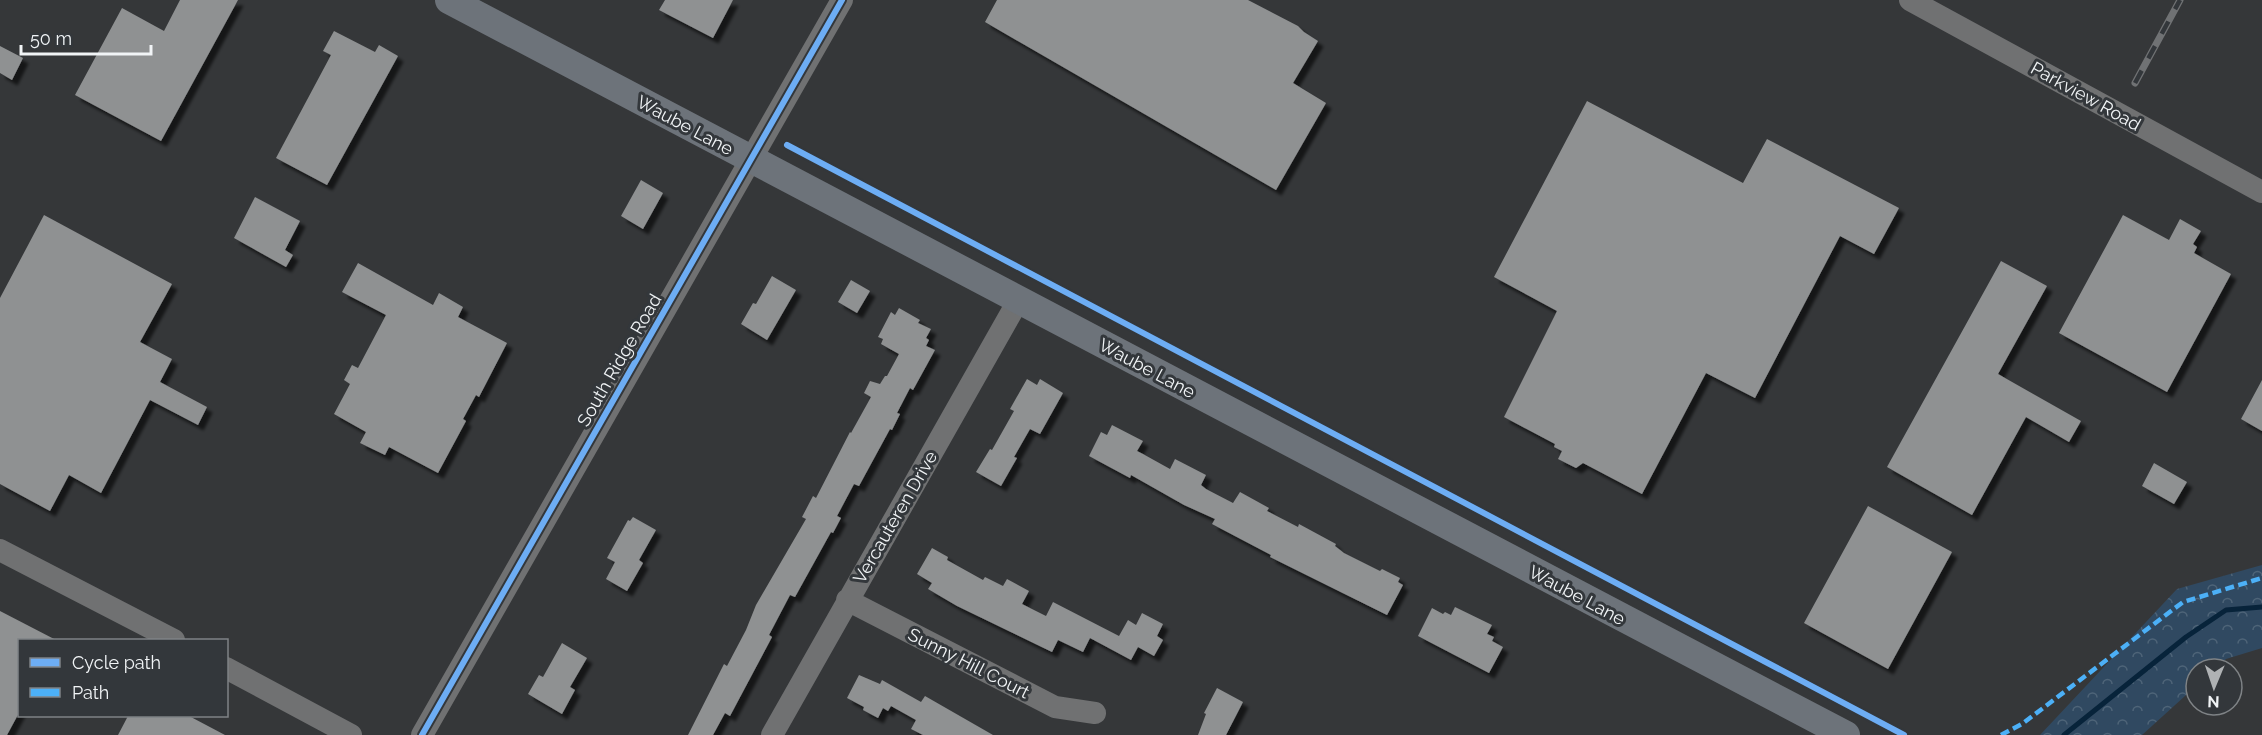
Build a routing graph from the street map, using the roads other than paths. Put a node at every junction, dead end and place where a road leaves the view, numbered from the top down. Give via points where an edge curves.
1 (449, 0) edge
2 (842, 0) edge
3 (1910, 0) edge
4 (750, 159) junction
5 (2262, 192) edge
6 (1018, 301) junction
7 (0, 550) edge
8 (847, 600) junction
9 (172, 639) edge
10 (228, 669) edge
11 (1095, 713) dead end
12 (351, 735) edge
13 (422, 735) edge
14 (772, 735) edge
15 (1846, 735) edge

1 - 4 main road, Waube Lane
2 - 4 street, South Ridge Road
3 - 5 street, Parkview Road
4 - 6 main road, Waube Lane
4 - 13 street, South Ridge Road
6 - 8 street, Vercauteren Drive
6 - 15 main road, Waube Lane
7 - 9 street
8 - 11 street, Sunny Hill Court via 1055,706
8 - 14 street, Vercauteren Drive
10 - 12 street

